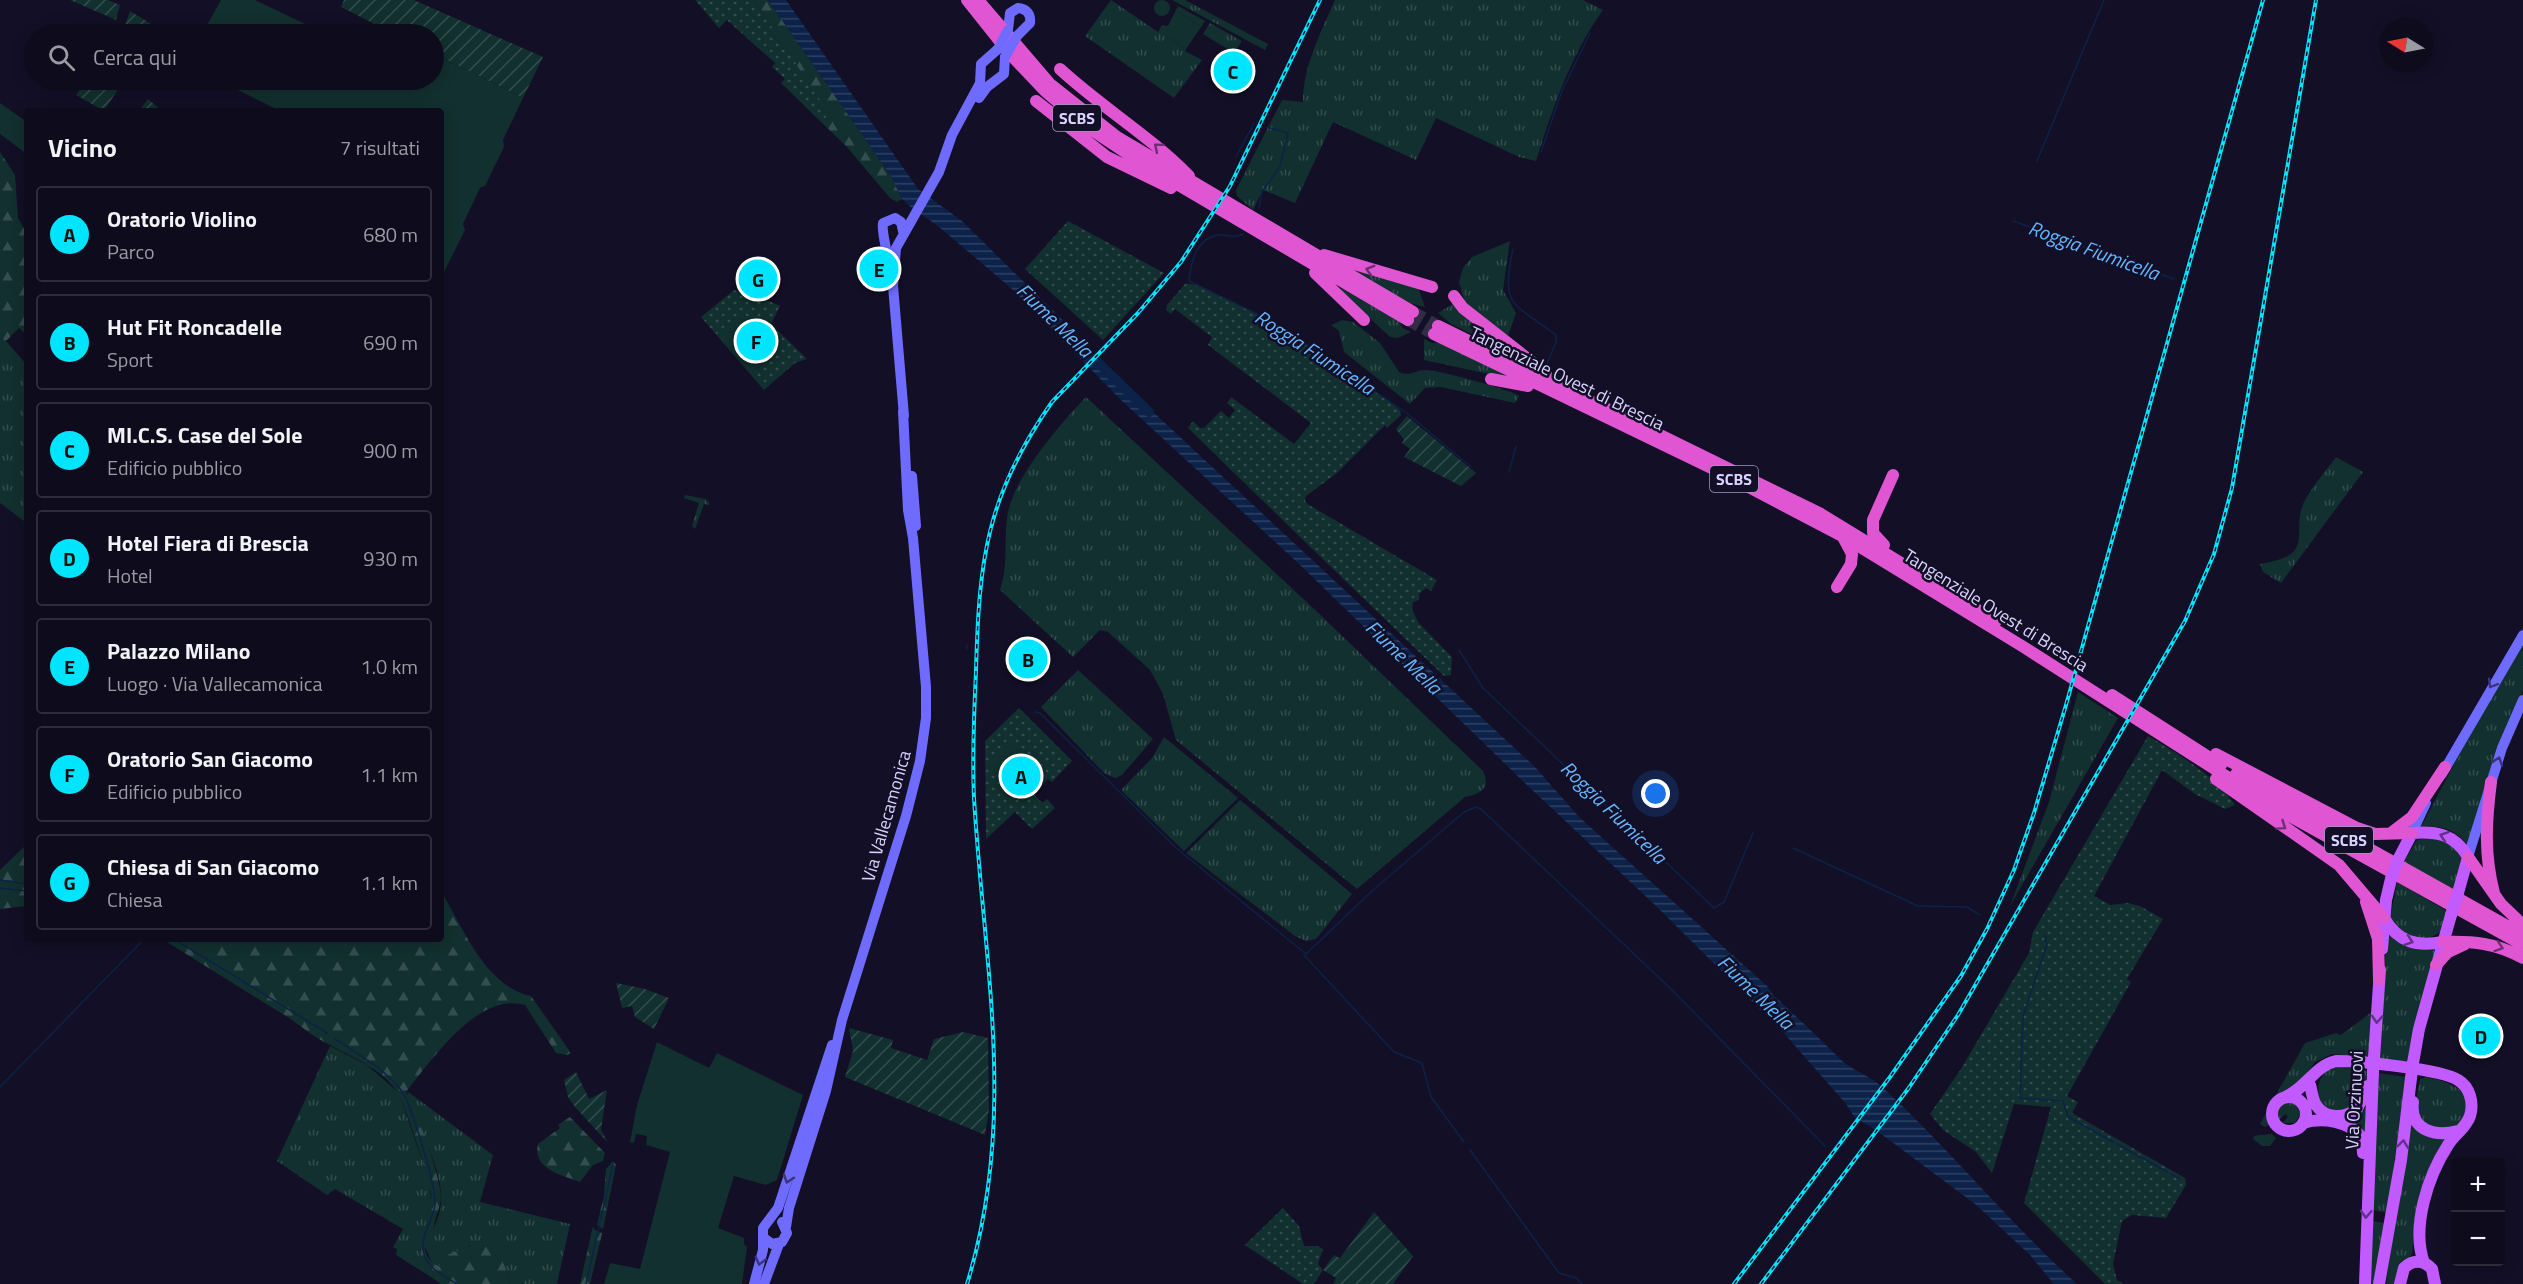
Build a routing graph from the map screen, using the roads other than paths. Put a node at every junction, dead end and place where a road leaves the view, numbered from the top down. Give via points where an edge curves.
1 (967, 0) edge
2 (978, 0) edge
3 (1032, 0) edge
4 (1026, 10) junction
5 (1014, 31) junction
6 (999, 56) junction
7 (1060, 69) dead end
8 (983, 76) junction
9 (993, 81) junction
10 (1036, 101) dead end
11 (948, 149) junction
12 (1201, 187) junction
13 (1213, 206) junction
14 (916, 209) junction
15 (898, 220) junction
16 (901, 234) junction
17 (885, 237) junction
18 (1278, 240) junction
19 (893, 286) junction
20 (1432, 286) dead end
21 (1454, 296) dead end
22 (1411, 316) tunnel mouth
23 (1364, 320) dead end
24 (1436, 330) tunnel mouth
25 (1491, 379) dead end
26 (1581, 401) junction
27 (1893, 475) dead end
28 (1821, 514) junction
29 (1873, 520) junction
30 (1842, 536) junction
31 (1889, 558) junction
32 (1851, 564) junction
33 (1837, 587) dead end
34 (2523, 635) edge
35 (2523, 700) edge
36 (2180, 738) junction
37 (2186, 753) junction
38 (2445, 767) junction
39 (2491, 782) junction
40 (2390, 833) junction
41 (2412, 833) junction
42 (2468, 857) junction
43 (2359, 887) junction
44 (2494, 893) junction
45 (2384, 918) junction
46 (2523, 925) edge
47 (2523, 935) edge
48 (2472, 941) junction
49 (2443, 942) junction
50 (2523, 945) edge
51 (2523, 958) edge
52 (2436, 965) junction
53 (2379, 980) junction
54 (840, 1024) junction
55 (2372, 1073) junction
56 (2411, 1078) junction
57 (2311, 1081) junction
58 (2285, 1097) junction
59 (2304, 1113) junction
60 (2331, 1116) junction
61 (2459, 1131) junction
62 (2367, 1186) junction
63 (770, 1220) junction
64 (786, 1227) junction
65 (764, 1238) junction
66 (779, 1244) junction
67 (2418, 1262) junction
68 (754, 1284) edge
69 (764, 1284) edge
70 (2365, 1284) edge
71 (2379, 1284) edge
72 (2400, 1284) edge
73 (2435, 1284) edge

1 - 13 highway, SCBS via 1010,54 1078,119 1112,145
2 - 12 highway, SCBS via 1022,54 1066,98 1117,137
3 - 4 main road
4 - 5 main road via 1030,23
4 - 5 main road via 1018,8 1010,13 1007,19
5 - 6 main road, bridge
6 - 8 main road via 981,64
6 - 9 main road via 1004,74
12 -> 7 highway via 1150,140
8 - 9 main road
8 - 11 main road
9 - 11 main road via 981,93
10 - 13 highway via 1107,157
11 - 14 main road, Via Vallecamonica
12 - 18 highway, SCBS
13 - 18 highway, SCBS
14 - 15 main road
14 - 16 main road, Via Vallecamonica
15 - 16 main road
15 - 17 main road via 892,218 884,223
16 - 17 main road via 894,240
16 - 19 main road, Via Vallecamonica via 895,251
17 - 19 main road, Via Vallecamonica
20 -> 18 highway via 1338,261 1296,240
18 - 22 highway, SCBS
18 - 23 highway via 1288,257 1325,281
19 - 54 main road, Via Vallecamonica via 926,695 920,760 906,816
21 - 26 highway via 1463,308 1536,365 1571,386
24 - 26 highway, Tangenziale Ovest di Brescia / SCBS
25 - 26 highway via 1527,385 1563,403
26 - 28 highway, Tangenziale Ovest di Brescia / SCBS
26 - 30 highway, Tangenziale Ovest di Brescia / SCBS
27 - 29 highway
28 - 29 highway via 1860,527
28 - 31 highway, Tangenziale Ovest di Brescia / SCBS
29 - 31 highway via 1872,533
30 - 31 highway, Tangenziale Ovest di Brescia / SCBS
30 - 32 highway via 1852,554
31 - 32 highway via 1869,556
31 - 36 highway, Tangenziale Ovest di Brescia / SCBS
31 - 37 highway, Tangenziale Ovest di Brescia / SCBS
32 - 33 highway
34 -> 38 main road, Via Orzinuovi
39 -> 35 main road
36 - 40 highway via 2357,828 2375,834
36 - 47 highway, Tangenziale Ovest di Brescia / SCBS via 2293,808
37 -> 43 highway via 2232,792 2338,865
37 - 50 highway, Tangenziale Ovest di Brescia / SCBS via 2279,810
38 - 40 highway via 2412,817
38 - 41 main road, Via Orzinuovi
39 - 42 main road
39 - 44 highway via 2485,838
40 - 41 highway
42 -> 41 main road via 2451,838 2431,832
41 - 45 main road, Via Orzinuovi, bridge via 2391,879
42 - 44 highway
42 - 49 main road, bridge
43 - 45 highway
43 - 53 highway via 2374,924
44 - 46 highway
45 -> 49 main road via 2396,935 2409,942
45 - 53 main road, Via Orzinuovi
48 - 49 highway
48 -> 51 highway via 2504,947
48 - 52 highway via 2448,952
49 - 52 main road
52 - 56 main road, bridge
53 -> 55 main road, Via Orzinuovi, bridge
54 -> 63 main road, Via Vallecamonica via 778,1208
54 - 64 main road, Via Vallecamonica via 826,1091
55 - 60 main road via 2357,1109 2346,1116
55 - 62 main road, Via Orzinuovi
56 - 61 main road via 2412,1108 2419,1125 2435,1134
71 -> 56 main road
57 - 58 main road
57 - 59 main road
57 - 60 main road via 2316,1105
57 - 61 main road via 2323,1066 2344,1061 2450,1076 2462,1083 2472,1102 2468,1120
58 - 59 main road via 2296,1098
58 - 59 main road via 2273,1106 2274,1122 2288,1131 2297,1129
59 - 60 main road
59 - 62 main road via 2312,1120 2344,1124 2358,1133 2364,1146
61 - 67 main road via 2445,1148 2427,1195
62 -> 70 main road, Via Orzinuovi
63 - 64 main road via 779,1220
63 - 65 main road via 763,1228
64 - 66 main road via 786,1236
65 - 66 main road
65 -> 68 main road
66 - 69 main road
67 - 72 main road via 2401,1272
67 - 73 main road via 2434,1273

